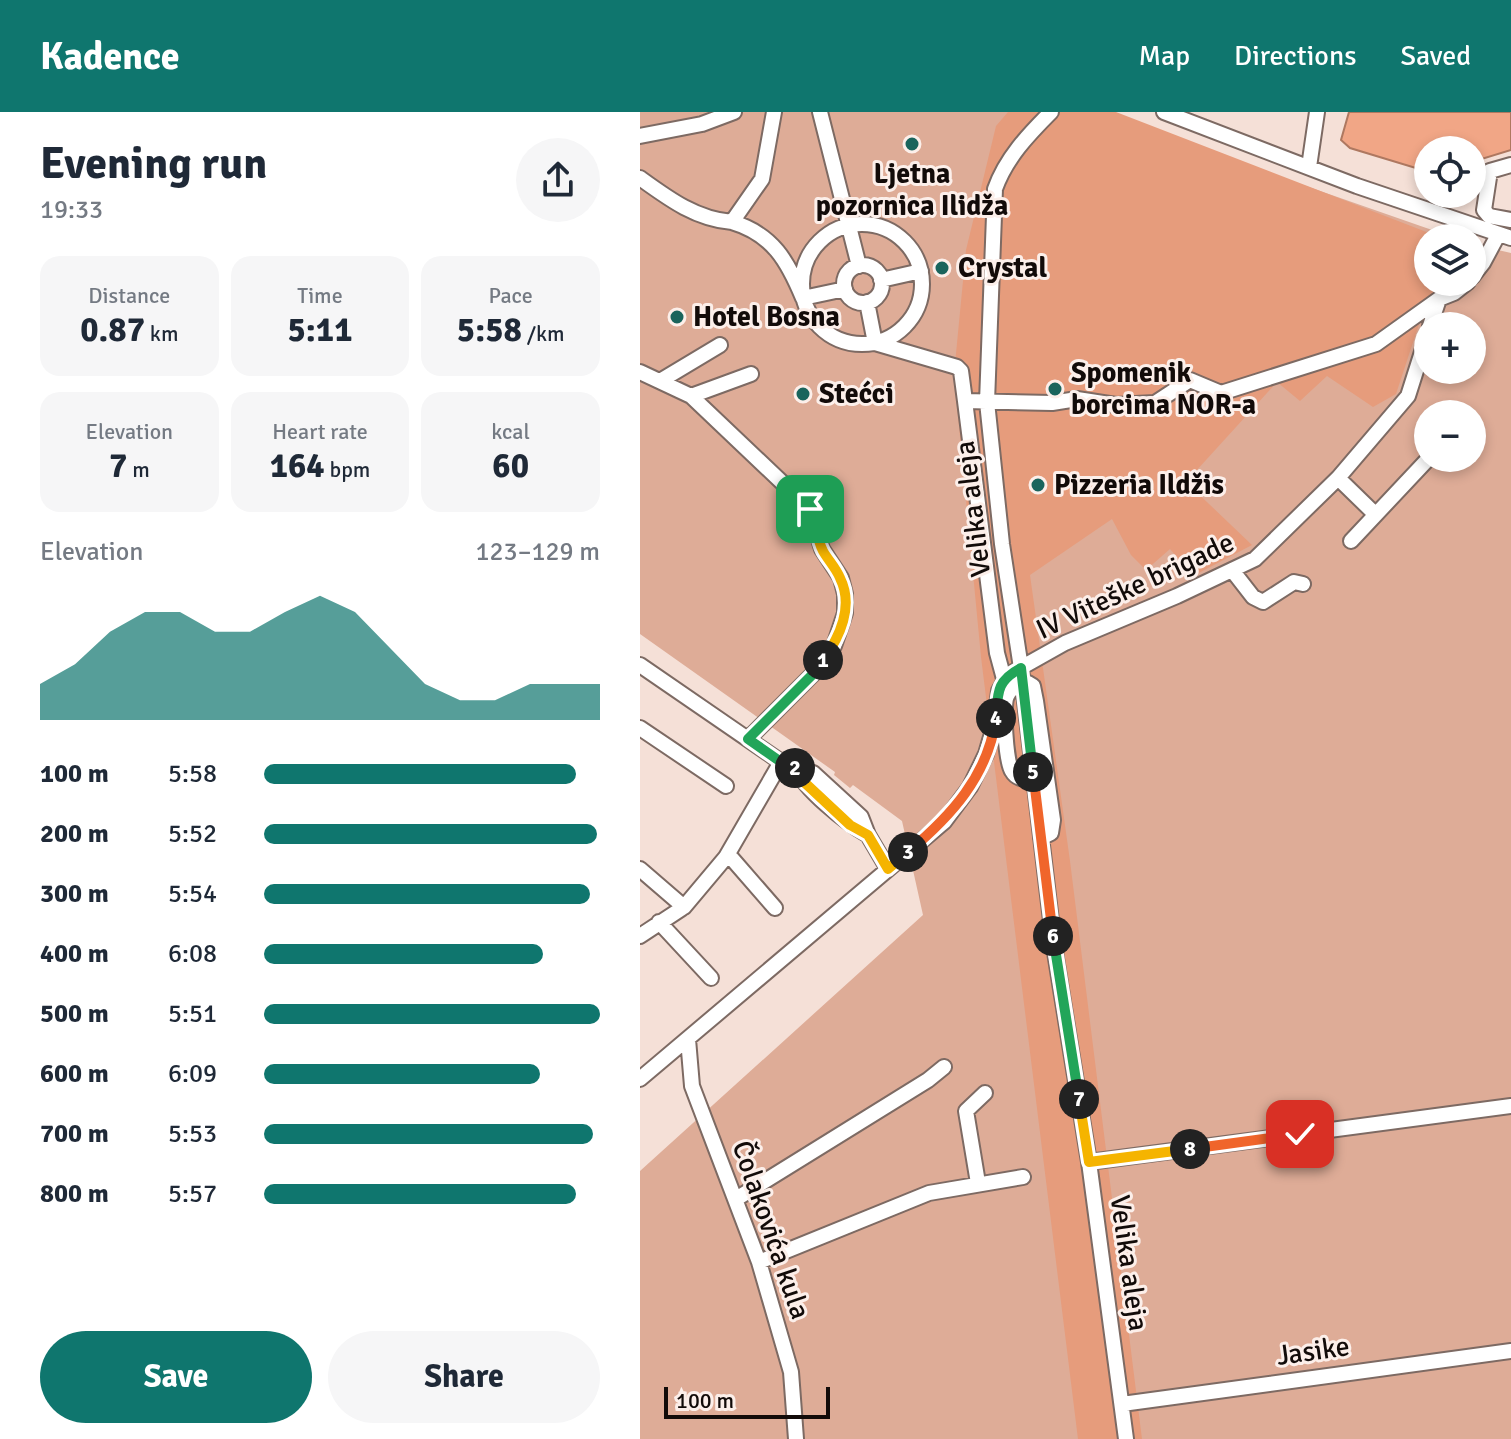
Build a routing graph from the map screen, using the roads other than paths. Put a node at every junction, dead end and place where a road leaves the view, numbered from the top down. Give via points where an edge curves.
1 (734, 112) edge
2 (774, 112) edge
3 (820, 112) edge
4 (1051, 112) edge
5 (1164, 112) edge
6 (1317, 112) edge
7 (640, 136) edge
8 (1511, 165) edge
9 (1309, 167) junction
10 (640, 178) edge
11 (1511, 220) edge
12 (732, 222) junction
13 (849, 225) junction
14 (1504, 237) edge
15 (1486, 259) edge
16 (859, 266) junction
17 (921, 271) junction
18 (881, 280) junction
19 (845, 289) junction
20 (1446, 296) edge
21 (803, 298) junction
22 (1439, 299) junction
23 (867, 302) junction
24 (1435, 312) edge
25 (875, 343) junction
26 (720, 345) dead end
27 (640, 372) edge
28 (751, 374) dead end
29 (1414, 377) edge
30 (660, 381) junction
31 (691, 396) junction
32 (965, 401) junction
33 (987, 402) junction
34 (1416, 472) edge
35 (1338, 478) junction
36 (1375, 514) junction
37 (1351, 541) dead end
38 (1232, 570) junction
39 (1303, 584) dead end
40 (640, 665) edge
41 (1022, 676) junction
42 (1002, 685) junction
43 (640, 728) edge
44 (748, 739) junction
45 (788, 764) junction
46 (1034, 780) junction
47 (726, 786) dead end
48 (1041, 838) junction
49 (728, 854) junction
50 (640, 869) edge
51 (888, 869) junction
52 (684, 907) junction
53 (775, 908) dead end
54 (659, 922) junction
55 (640, 936) edge
56 (711, 978) dead end
57 (688, 1039) junction
58 (944, 1067) dead end
59 (640, 1079) edge
60 (985, 1093) dead end
61 (1511, 1106) edge
62 (1089, 1162) junction
63 (1023, 1177) dead end
64 (978, 1183) junction
65 (736, 1199) junction
66 (759, 1262) junction
67 (1511, 1351) edge
68 (1122, 1404) junction
69 (796, 1439) edge
70 (1126, 1439) edge

1 - 7 street
2 - 12 street via 762,179
3 - 13 street
4 - 33 street, Velika aleja via 1024,139 995,189
5 - 9 street
6 - 9 street
8 - 11 street via 1490,171 1484,210
9 - 14 street
10 - 12 street via 682,207
12 - 21 street via 778,251
13 - 16 street
13 - 17 street via 879,226 895,234 911,249
13 - 21 street via 831,232 809,255 802,274
14 - 15 street
16 - 18 street via 870,267
16 - 19 street via 845,277
17 - 18 street
17 - 25 street via 915,313 894,336
18 - 23 street via 880,292
19 - 21 street
19 - 23 street via 856,301
20 - 22 street
21 - 25 street via 821,329 840,341
22 - 24 street
22 - 33 street via 1376,344 1221,393 1190,380 1155,403
23 - 25 street
25 - 32 street via 957,367
26 - 30 street
27 - 30 street
28 - 31 street
29 - 35 street, IV Viteške brigade via 1408,396
30 - 31 street
31 - 44 street via 810,509 822,549 845,594 834,646
32 - 33 street
32 - 42 street
33 - 41 street, Velika aleja
34 - 36 street
35 - 36 street
35 - 38 street, IV Viteške brigade via 1255,559
36 - 37 street
38 - 39 street via 1263,602 1294,582
38 - 41 street, IV Viteške brigade via 1065,643
40 - 44 street
41 - 42 street, IV Viteške brigade
41 - 46 street, Velika aleja
41 - 46 street via 1005,698 1007,749 1010,770 1018,778
41 - 48 street via 1033,686 1053,820 1051,833
42 - 51 street via 986,754 970,787 944,822
43 - 47 street
44 - 45 street
45 - 49 street
45 - 51 street via 850,825 868,835
46 - 48 street, Velika aleja
48 - 62 street, Velika aleja
49 - 52 street
49 - 53 street
50 - 52 street
51 - 57 street
52 - 54 street
54 - 55 street
54 - 56 street
57 - 59 street
57 - 65 street, Čolakovića kula via 692,1086
58 - 65 street
60 - 64 street via 966,1111
61 - 62 street
62 - 68 street, Velika aleja
63 - 64 street
64 - 66 street via 929,1193
65 - 66 street, Čolakovića kula
66 - 69 street, Čolakovića kula via 791,1372
67 - 68 street, Jasike
68 - 70 street, Velika aleja

